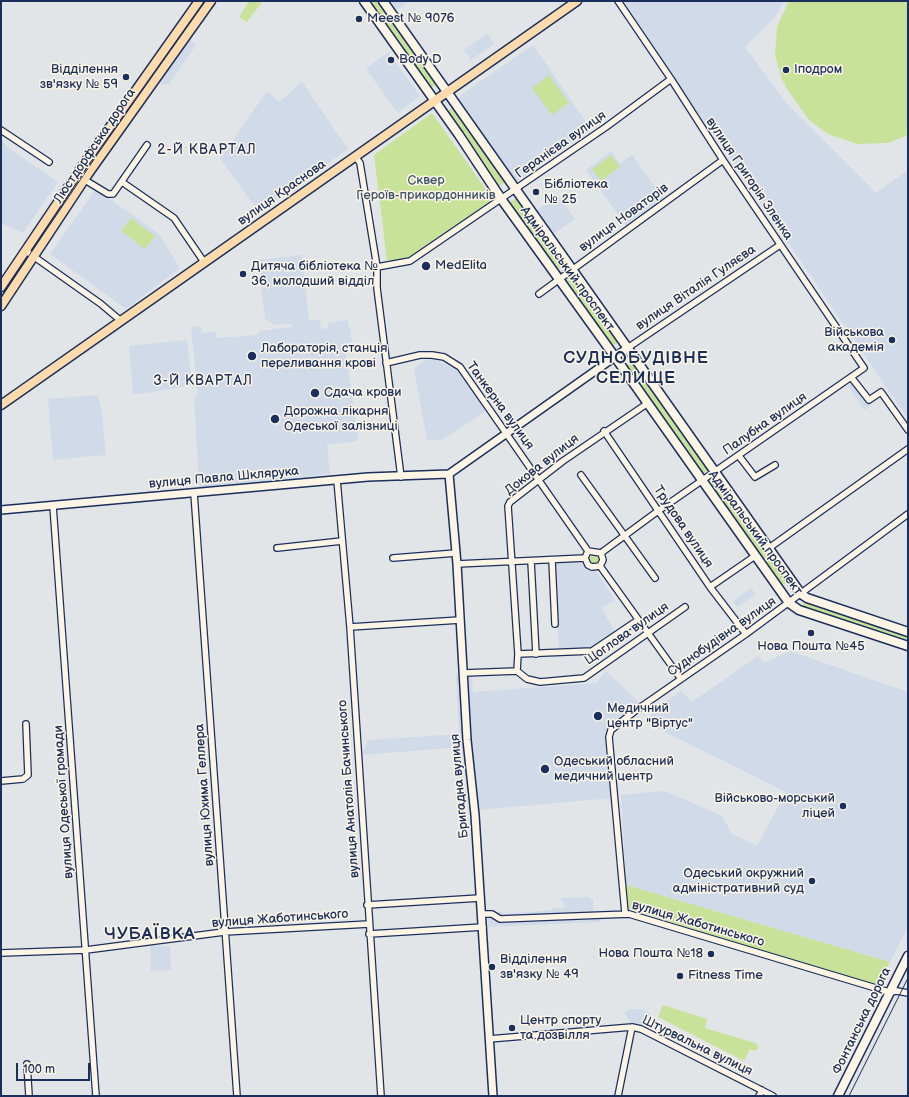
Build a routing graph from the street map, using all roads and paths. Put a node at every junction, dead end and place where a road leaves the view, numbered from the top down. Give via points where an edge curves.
1 (199, 1) edge
2 (211, 1) edge
3 (364, 1) edge
4 (383, 1) edge
5 (577, 1) edge
6 (618, 1) edge
7 (671, 79) junction
8 (447, 92) junction
9 (434, 100) junction
10 (1, 130) edge
11 (147, 145) dead end
12 (355, 156) junction
13 (723, 160) junction
14 (49, 162) dead end
15 (84, 180) junction
16 (122, 182) junction
17 (516, 190) junction
18 (502, 200) junction
19 (780, 245) junction
20 (26, 251) junction
21 (34, 256) junction
22 (204, 262) junction
23 (377, 267) junction
24 (572, 269) junction
25 (559, 279) junction
26 (1, 287) edge
27 (539, 294) dead end
28 (1, 306) edge
29 (120, 321) junction
30 (628, 348) junction
31 (615, 357) junction
32 (386, 363) junction
33 (864, 368) joint
34 (851, 377) junction
35 (648, 403) junction
36 (1, 405) edge
37 (908, 430) edge
38 (604, 431) junction
39 (507, 434) junction
40 (908, 449) edge
41 (739, 456) junction
42 (775, 465) dead end
43 (715, 472) junction
44 (449, 474) junction
45 (581, 475) dead end
46 (401, 477) junction
47 (337, 480) junction
48 (539, 480) junction
49 (702, 481) junction
50 (194, 493) junction
51 (53, 506) junction
52 (1, 510) edge
53 (658, 511) junction
54 (908, 514) edge
55 (624, 536) junction
56 (342, 541) junction
57 (277, 548) dead end
58 (769, 548) junction
59 (588, 551) junction
60 (456, 553) junction
61 (601, 553) junction
62 (755, 556) junction
63 (393, 558) dead end
64 (585, 558) junction
65 (552, 560) junction
66 (530, 561) junction
67 (511, 562) junction
68 (458, 564) junction
69 (600, 566) junction
70 (655, 578) dead end
71 (710, 587) junction
72 (801, 594) junction
73 (789, 603) junction
74 (685, 607) dead end
75 (460, 620) junction
76 (638, 620) junction
77 (555, 624) dead end
78 (350, 627) junction
79 (647, 632) junction
80 (908, 632) edge
81 (746, 634) junction
82 (908, 646) edge
83 (518, 654) junction
84 (536, 654) junction
85 (517, 671) junction
86 (464, 673) junction
87 (682, 679) junction
88 (26, 724) dead end
89 (1, 781) edge
90 (480, 898) junction
91 (368, 905) junction
92 (625, 913) junction
93 (482, 917) junction
94 (369, 924) junction
95 (483, 927) junction
96 (224, 932) junction
97 (369, 934) junction
98 (86, 950) junction
99 (1, 953) edge
100 (908, 956) edge
101 (889, 992) junction
102 (908, 993) edge
103 (632, 1027) junction
104 (489, 1039) junction
105 (27, 1064) dead end
106 (760, 1093) edge
107 (28, 1096) edge
108 (96, 1096) edge
109 (237, 1096) edge
110 (381, 1096) edge
111 (493, 1096) edge
112 (618, 1096) edge
113 (773, 1096) edge
114 (838, 1096) edge

1 - 20 main road, Люстдорфська дорога via 81,168
2 - 15 main road, Люстдорфська дорога
3 - 9 main road, Адміральський проспект
4 - 8 main road, Адміральський проспект
5 - 8 main road, вулиця Краснова
6 - 7 street, вулиця Григорія Зленка
7 - 13 street, вулиця Григорія Зленка
7 - 17 street, Геранієва вулиця
8 - 9 main road, вулиця Краснова
8 - 17 main road, Адміральський проспект
9 - 12 main road, вулиця Краснова
9 - 18 main road, Адміральський проспект
10 - 14 street
11 - 16 street
12 - 22 main road, вулиця Краснова
12 - 23 street via 360,164
13 - 19 street, вулиця Григорія Зленка
13 - 24 street, вулиця Новаторів
15 - 16 street via 108,194 113,194
15 - 21 main road, Люстдорфська дорога
16 - 22 street via 174,218
17 - 18 street, Геранієва вулиця
17 - 24 main road, Адміральський проспект
18 - 23 street, Геранієва вулиця via 410,261
18 - 25 main road, Адміральський проспект
19 - 30 street, вулиця Віталія Гуляєва
19 - 33 street, вулиця Григорія Зленка
20 - 21 street
20 - 26 main road, Люстдорфська дорога
21 - 28 main road, Люстдорфська дорога
21 - 29 street via 101,304
22 - 29 main road, вулиця Краснова
23 - 32 street
24 - 25 street, вулиця Новаторів
24 - 30 main road, Адміральський проспект
25 - 27 street, вулиця Новаторів
25 - 31 main road, Адміральський проспект
29 - 36 main road, вулиця Краснова
30 - 31 street, вулиця Віталія Гуляєва
30 - 43 main road, Адміральський проспект
31 - 35 main road, Адміральський проспект
31 - 39 street, вулиця Віталія Гуляєва
32 - 39 street, Танкерна вулиця via 420,355 444,357 460,367
32 - 46 street
33 - 34 street, Палубна вулиця
34 - 37 street via 868,400 881,392
34 - 41 street, Палубна вулиця
35 - 38 street, Докова вулиця
35 - 49 main road, Адміральський проспект
38 - 48 street, Докова вулиця
38 - 53 street, Трудова вулиця
39 - 44 street, вулиця Віталія Гуляєва
39 - 48 street, Танкерна вулиця
40 - 58 street
41 - 42 street via 755,477
41 - 43 street, Палубна вулиця
43 - 49 street, Палубна вулиця
43 - 58 main road, Адміральський проспект
44 - 46 street, вулиця Павла Шклярука
44 - 60 street, Бригадна вулиця
45 - 55 street
46 - 47 street, вулиця Павла Шклярука
47 - 50 street, вулиця Павла Шклярука
47 - 56 street, вулиця Анатолія Бачинського
48 - 59 street, Танкерна вулиця
48 - 67 street, Докова вулиця via 508,506
49 - 53 street, Палубна вулиця
49 - 62 main road, Адміральський проспект
50 - 51 street, вулиця Павла Шклярука
50 - 96 street, вулиця Юхима Геллера
51 - 52 street, вулиця Павла Шклярука
51 - 98 street, вулиця Одеської громади
53 - 55 street, Палубна вулиця
53 - 71 street, Трудова вулиця
54 - 72 street, Суднобудівна вулиця
55 - 61 street, Палубна вулиця
55 - 70 street
56 - 57 street
56 - 78 street, вулиця Анатолія Бачинського
58 - 72 main road, Адміральський проспект
59 - 61 street
59 - 64 street
60 - 63 street
60 - 68 street, Бригадна вулиця
61 - 69 street via 603,560
62 - 71 street
62 - 73 main road, Адміральський проспект
64 - 65 street
64 - 69 street via 588,565
65 - 66 street
65 - 77 street
66 - 67 street
66 - 84 street
67 - 68 street
67 - 83 street, Докова вулиця
68 - 75 street, Бригадна вулиця
69 - 76 street
71 - 81 street, Трудова вулиця
72 - 73 street, Суднобудівна вулиця
72 - 80 main road, Адміральський проспект
73 - 81 street, Суднобудівна вулиця
73 - 82 main road, Адміральський проспект via 799,610
74 - 79 street, Щоглова вулиця
75 - 78 street
75 - 86 street, Бригадна вулиця
76 - 79 street
76 - 84 street via 592,651
78 - 91 street, вулиця Анатолія Бачинського
79 - 85 street, Щоглова вулиця via 584,678 540,682 527,679
79 - 87 street
81 - 87 street, Суднобудівна вулиця
83 - 84 street
83 - 85 street, Докова вулиця
85 - 86 street
86 - 90 street, Бригадна вулиця
87 - 92 street, Суднобудівна вулиця via 615,725 609,737
88 - 89 street via 28,775 23,779
90 - 91 street
90 - 93 street, Бригадна вулиця
91 - 94 street, вулиця Анатолія Бачинського
92 - 93 street, вулиця Жаботинського via 500,920 492,914
92 - 101 street, вулиця Жаботинського
93 - 95 street, Бригадна вулиця
94 - 96 street, вулиця Жаботинського
94 - 97 street, вулиця Анатолія Бачинського
95 - 97 street
95 - 104 street, Бригадна вулиця
96 - 98 street, вулиця Жаботинського
96 - 109 street, вулиця Юхима Геллера
97 - 110 street, вулиця Анатолія Бачинського
98 - 99 street, вулиця Жаботинського
98 - 108 street, вулиця Одеської громади
100 - 101 main road, Фонтанська дорога
101 - 102 street, вулиця Жаботинського
101 - 114 main road, Фонтанська дорога
103 - 104 street, Штурвальна вулиця
103 - 106 street, Штурвальна вулиця via 641,1029
103 - 112 street
104 - 111 street, Бригадна вулиця
105 - 107 street
106 - 113 street, Штурвальна вулиця

